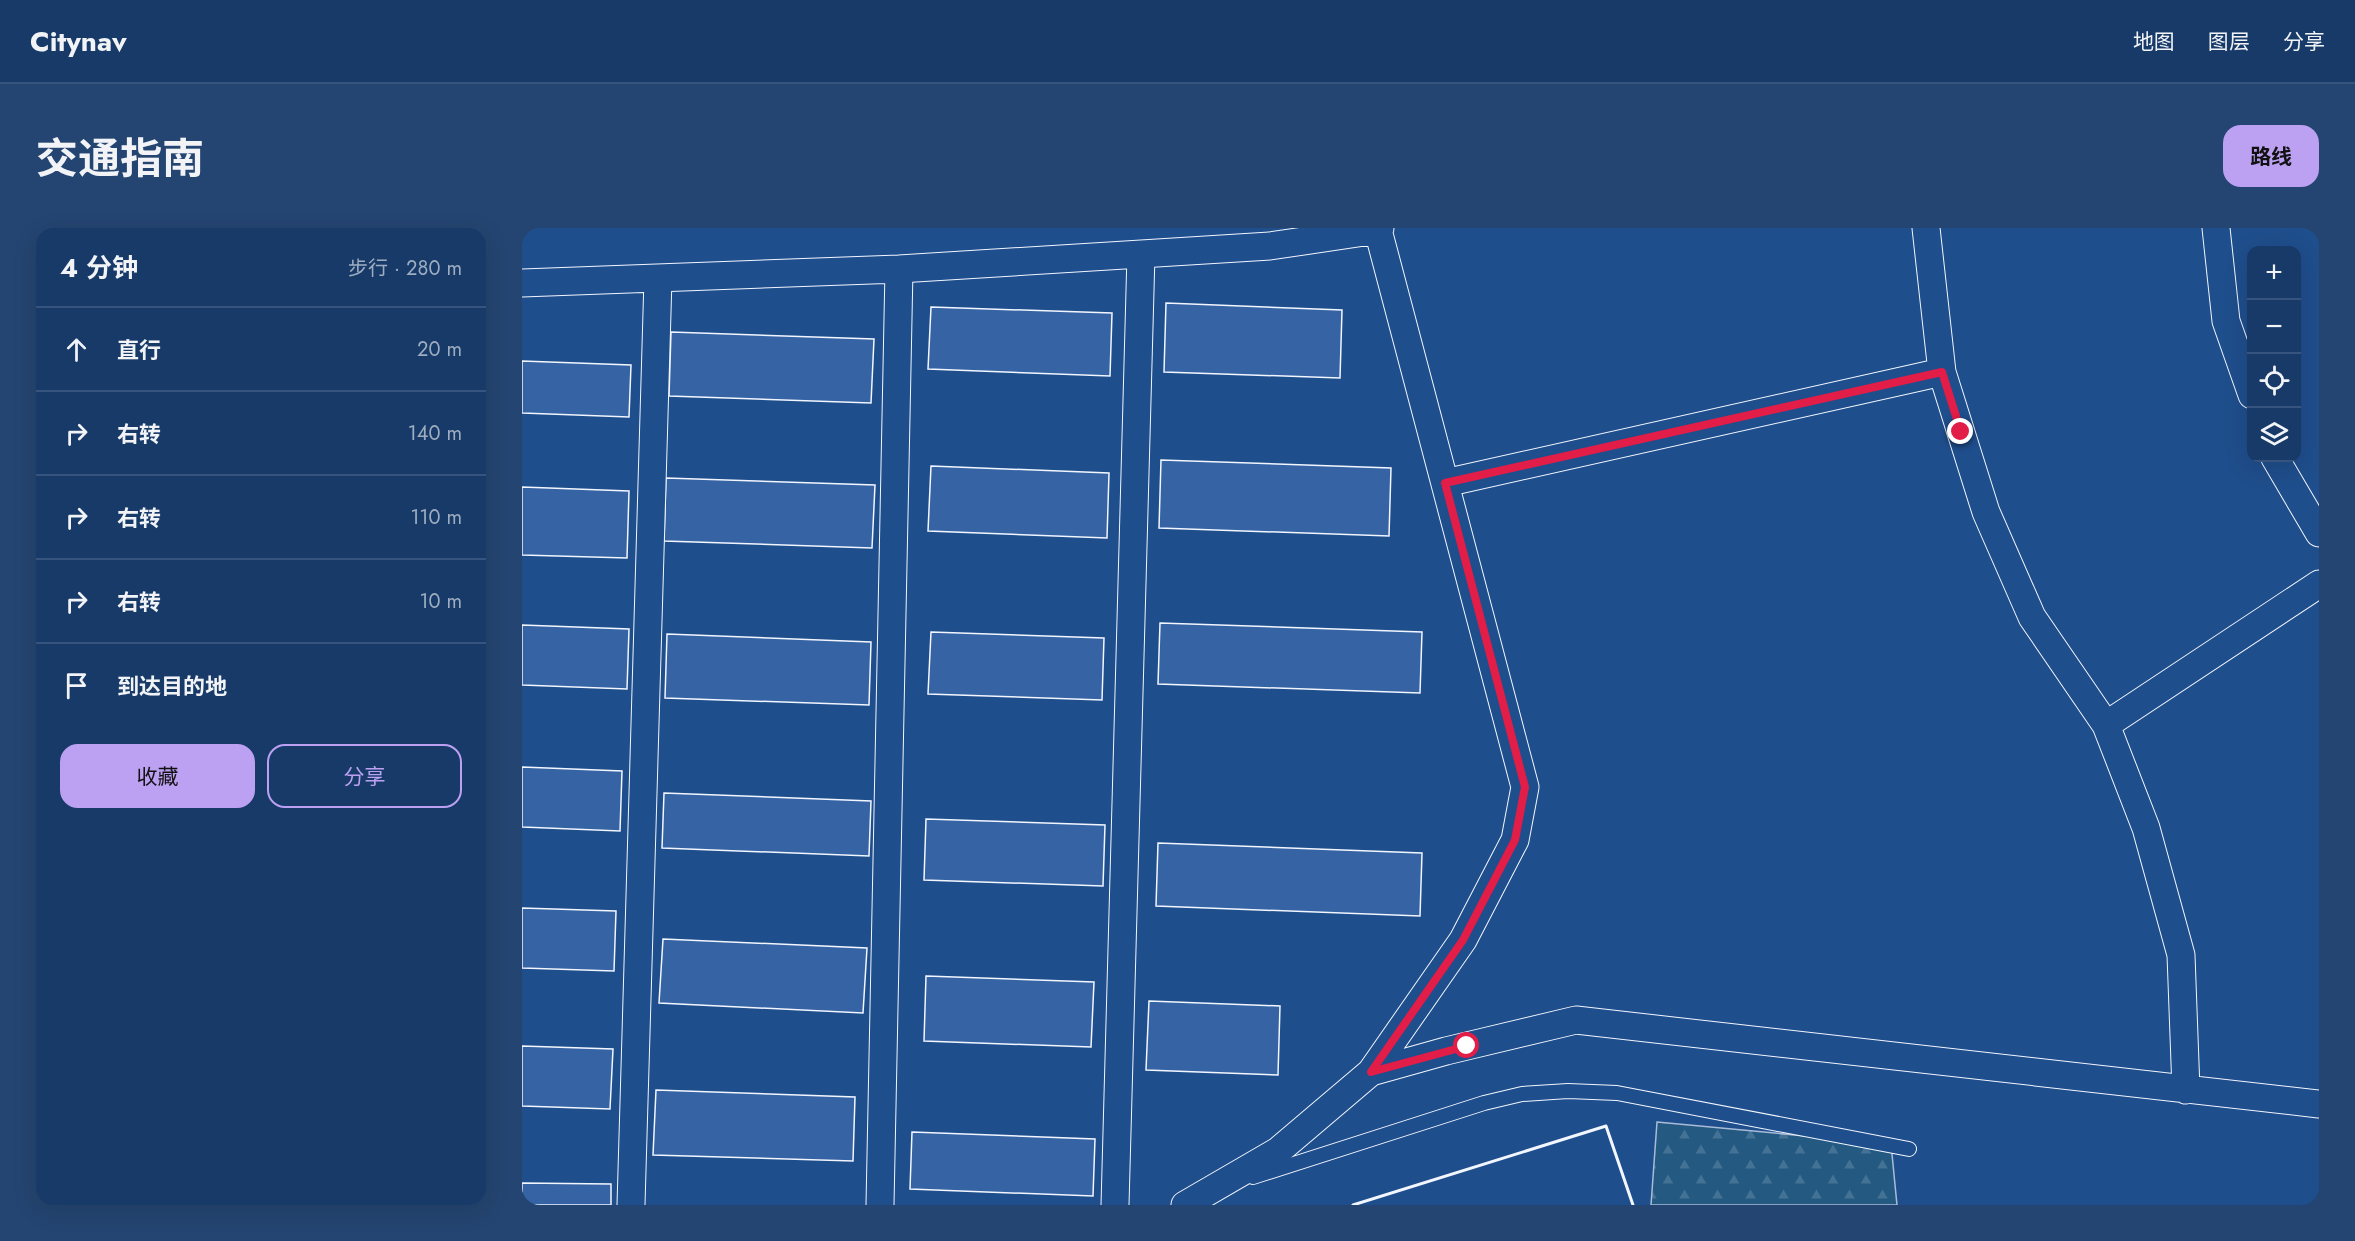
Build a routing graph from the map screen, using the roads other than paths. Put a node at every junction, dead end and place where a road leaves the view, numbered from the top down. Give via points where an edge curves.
1 (1926, 228) edge
2 (2216, 228) edge
3 (1379, 229) edge
4 (1239, 238) edge
5 (1141, 254) junction
6 (899, 269) junction
7 (658, 278) junction
8 (522, 283) edge
9 (1942, 372) junction
10 (2247, 381) edge
11 (2277, 462) edge
12 (1445, 483) junction
13 (2319, 533) edge
14 (2319, 584) edge
15 (2106, 726) junction
16 (1371, 1072) junction
17 (2186, 1090) junction
18 (2319, 1104) edge
19 (1909, 1149) dead end
20 (1209, 1191) junction
21 (631, 1205) edge
22 (880, 1205) edge
23 (1115, 1205) edge
24 (1185, 1205) edge

1 - 9 street
2 - 10 street via 2226,321
3 - 4 street via 1270,246
3 - 12 street
4 - 5 street
5 - 6 street
5 - 23 street
6 - 7 street
6 - 22 street
7 - 8 street
7 - 21 street
9 - 12 street
9 - 15 street via 1986,512 2032,616
11 - 13 street
12 - 16 street via 1525,787 1515,840 1463,940
14 - 15 street
15 - 17 street via 2146,828 2181,955
16 - 17 street via 1576,1020
16 - 20 street via 1278,1151
17 - 18 street
19 - 20 lane via 1617,1093 1568,1091 1522,1094 1473,1106
20 - 24 street

